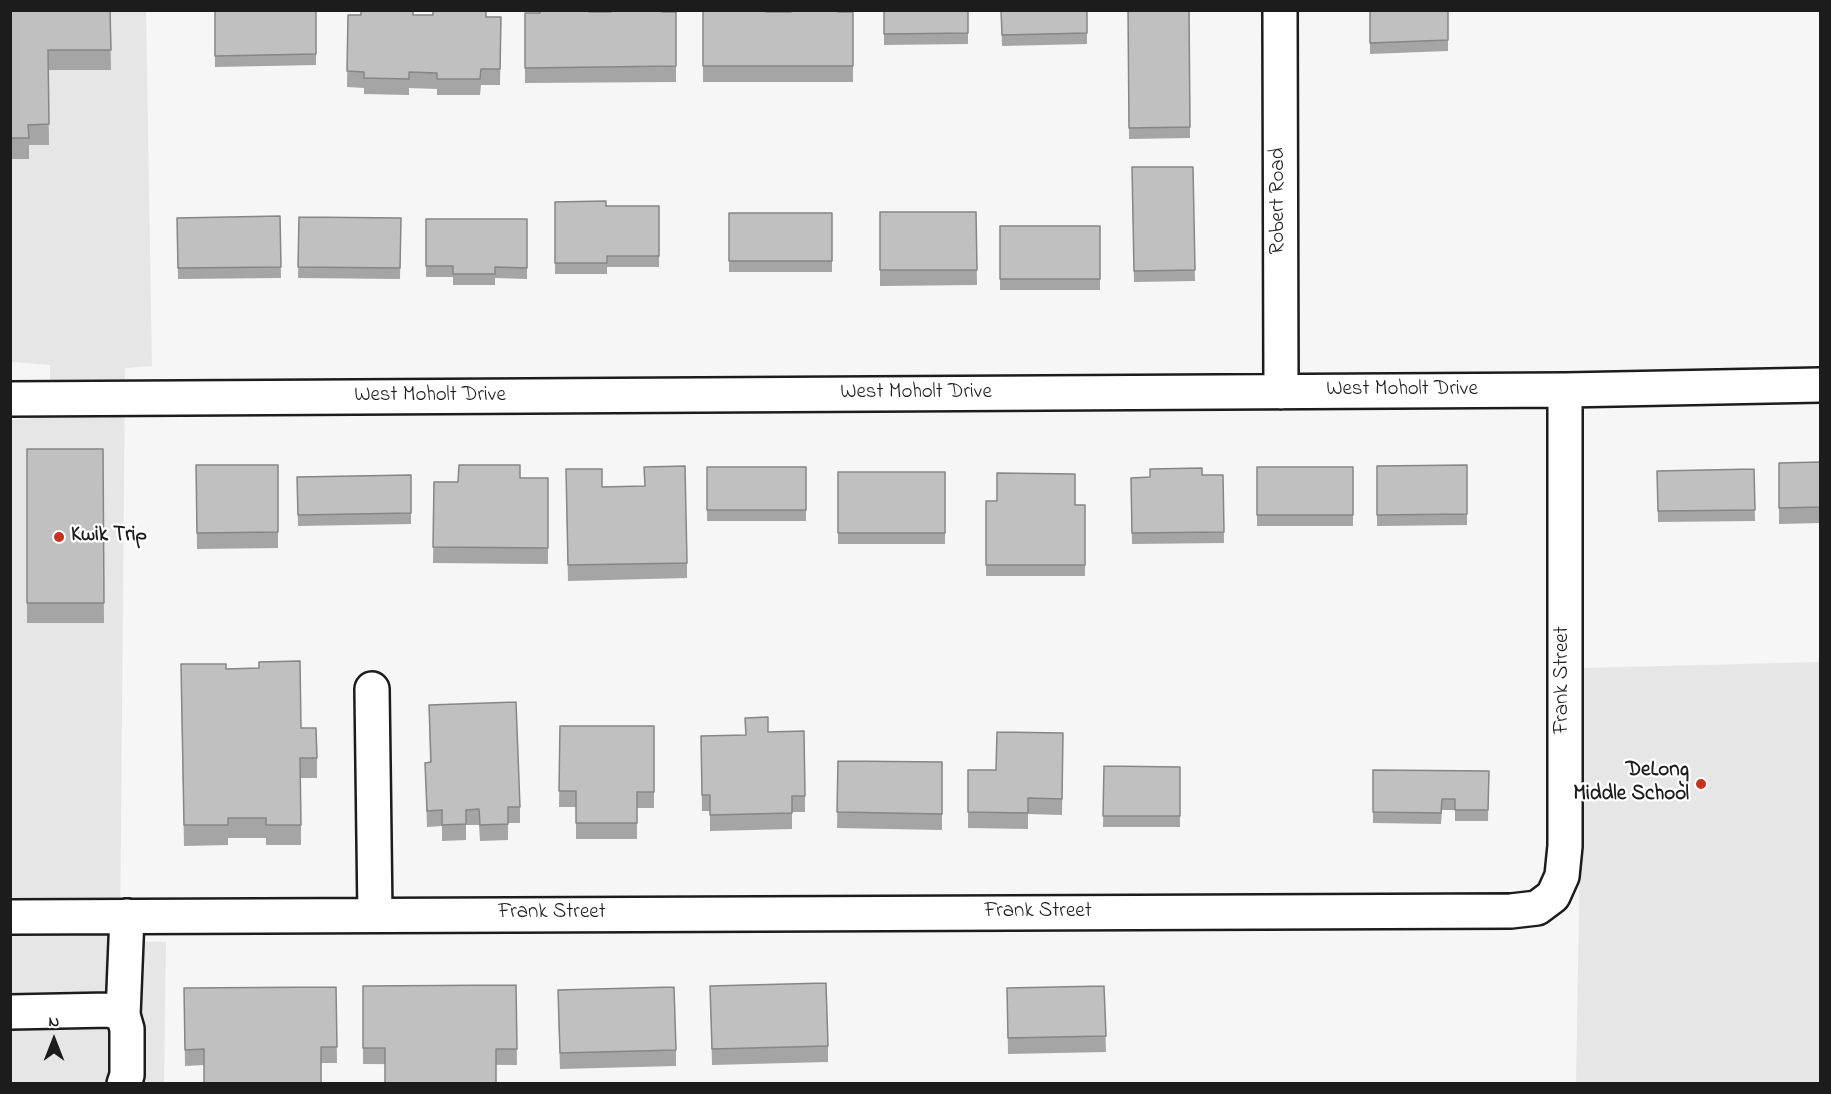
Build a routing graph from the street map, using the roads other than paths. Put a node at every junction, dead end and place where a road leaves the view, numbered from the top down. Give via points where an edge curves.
1 (1280, 10) edge
2 (1821, 385) edge
3 (1565, 390) junction
4 (1281, 392) junction
5 (10, 399) edge
6 (372, 689) dead end
7 (375, 915) junction
8 (127, 916) junction
9 (10, 917) edge
10 (10, 1012) edge
11 (123, 1015) junction
12 (124, 1083) edge

1 - 4 street, Robert Road
2 - 3 street, West Moholt Drive
3 - 4 street, West Moholt Drive
3 - 7 street, Frank Street via 1565,846 1562,876 1553,896 1537,908
4 - 5 street, West Moholt Drive
6 - 7 street
7 - 8 street, Frank Street
8 - 9 street, Frank Street
8 - 11 street
10 - 11 street via 110,1010
11 - 12 street via 127,1029

